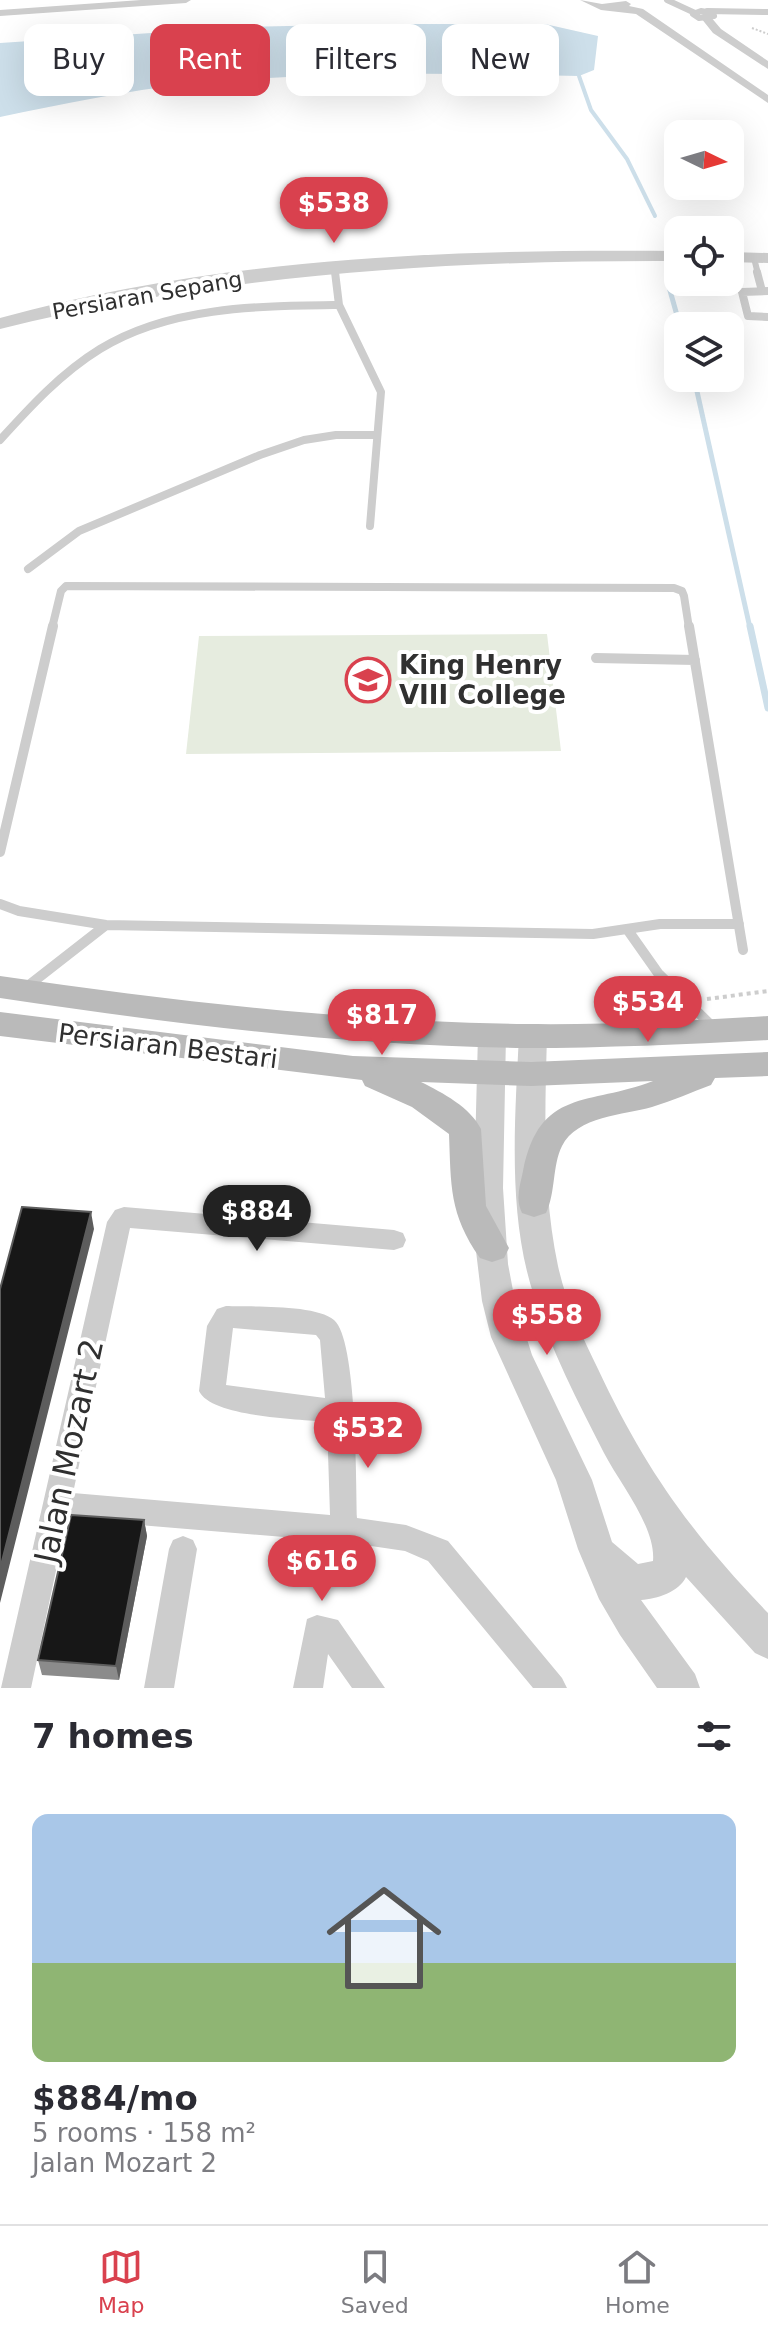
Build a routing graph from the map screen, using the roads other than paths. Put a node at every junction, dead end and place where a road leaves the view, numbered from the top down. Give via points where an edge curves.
1 (186, 0) edge
2 (585, 0) edge
3 (629, 0) edge
4 (637, 0) edge
5 (667, 0) edge
6 (118, 2) edge
7 (615, 7) junction
8 (768, 12) edge
9 (0, 13) edge
10 (706, 15) junction
11 (768, 66) edge
12 (768, 87) edge
13 (768, 100) edge
14 (664, 241) edge
15 (762, 250) edge
16 (664, 256) edge
17 (334, 266) junction
18 (765, 291) edge
19 (339, 305) junction
20 (0, 307) edge
21 (768, 317) edge
22 (0, 324) edge
23 (376, 435) junction
24 (0, 440) edge
25 (370, 526) dead end
26 (28, 569) dead end
27 (596, 658) dead end
28 (695, 660) junction
29 (0, 852) edge
30 (0, 904) edge
31 (739, 924) junction
32 (106, 925) junction
33 (627, 929) junction
34 (743, 950) dead end
35 (11, 989) edge
36 (0, 1024) edge
37 (768, 1028) edge
38 (716, 1030) junction
39 (492, 1035) junction
40 (533, 1035) junction
41 (768, 1064) edge
42 (353, 1068) junction
43 (719, 1068) junction
44 (491, 1074) junction
45 (531, 1074) junction
46 (534, 1203) junction
47 (394, 1240) dead end
48 (492, 1248) junction
49 (340, 1412) junction
50 (58, 1505) junction
51 (659, 1514) junction
52 (344, 1529) junction
53 (594, 1546) junction
54 (183, 1549) dead end
55 (768, 1640) edge
56 (16, 1688) edge
57 (159, 1688) edge
58 (308, 1688) edge
59 (370, 1688) edge
60 (552, 1688) edge
61 (681, 1688) edge

1 - 6 street
2 - 7 street
3 - 7 street
4 - 12 street
5 - 10 lane
6 - 9 street
7 - 13 street via 639,11
8 - 10 lane
10 - 11 street via 717,31
14 - 20 street, Persiaran Sepang via 339,250 167,272
15 - 18 lane
16 - 17 street, Persiaran Sepang via 515,255
17 - 19 lane
17 - 22 street, Persiaran Sepang via 176,286
18 - 21 lane via 742,292 747,314
19 - 23 lane via 381,392
19 - 24 lane via 213,314 117,339 40,395
23 - 25 lane
23 - 26 lane via 304,440 260,455 79,531
27 - 28 lane
28 - 29 lane via 684,596 674,588 66,586
28 - 31 lane
30 - 32 lane
31 - 33 lane
31 - 34 lane
32 - 33 lane via 593,934
32 - 35 lane
33 - 38 lane via 658,973
35 - 39 main road, Persiaran Bestari via 215,1016
36 - 42 main road, Persiaran Bestari
37 - 38 main road, Persiaran Bestari
38 - 40 main road, Persiaran Bestari
39 - 40 main road, Persiaran Bestari
39 - 44 street
40 - 45 street
41 - 43 main road, Persiaran Bestari
42 - 44 main road, Persiaran Bestari
42 - 48 main road via 415,1092 445,1109 465,1129 468,1209
43 - 45 main road, Persiaran Bestari
43 - 46 main road via 651,1095 579,1113 559,1125 545,1144
44 - 45 main road, Persiaran Bestari
44 - 48 street
45 - 46 street
46 - 51 street via 542,1268 565,1336
47 - 50 street, Jalan Mozart 2 via 124,1217 116,1229
48 - 53 street via 509,1338 529,1392 562,1449
49 - 49 street via 332,1336 324,1326 226,1317 220,1326 212,1391 222,1397
49 - 52 street
50 - 52 street
50 - 56 street, Jalan Mozart 2
51 - 53 street via 672,1549 670,1571 658,1581 622,1578
51 - 55 street via 707,1577
52 - 60 street via 406,1538 438,1551
53 - 61 street via 614,1592
54 - 57 street
58 - 59 street via 317,1629 328,1630 337,1640

